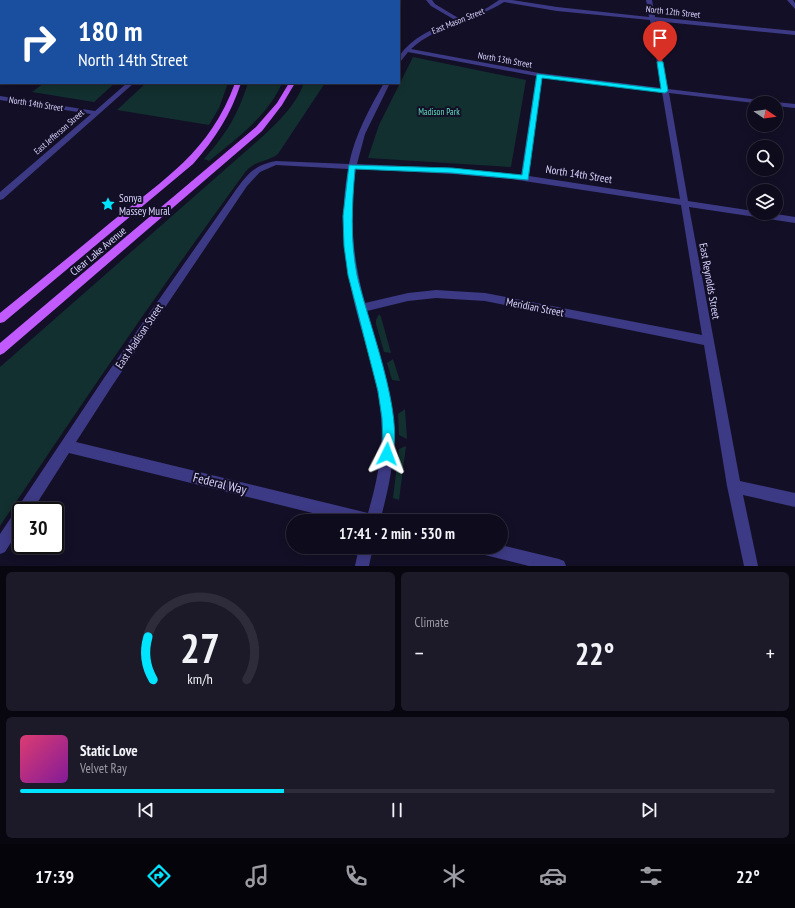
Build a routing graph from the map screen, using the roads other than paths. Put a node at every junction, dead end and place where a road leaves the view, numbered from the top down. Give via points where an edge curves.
1 (429, 0) edge
2 (502, 0) edge
3 (649, 0) edge
4 (790, 0) edge
5 (795, 7) edge
6 (652, 19) junction
7 (458, 20) junction
8 (795, 33) edge
9 (407, 50) junction
10 (400, 59) edge
11 (539, 76) junction
12 (130, 84) edge
13 (238, 84) edge
14 (291, 84) edge
15 (386, 84) edge
16 (665, 91) junction
17 (0, 98) edge
18 (747, 101) edge
19 (783, 105) edge
20 (795, 106) edge
21 (96, 113) junction
22 (262, 166) joint
23 (352, 166) junction
24 (525, 178) junction
25 (0, 197) edge
26 (684, 203) junction
27 (795, 220) edge
28 (361, 308) junction
29 (0, 319) edge
30 (708, 340) junction
31 (0, 350) edge
32 (66, 446) junction
33 (734, 486) junction
34 (795, 500) edge
35 (30, 502) edge
36 (345, 514) edge
37 (375, 514) edge
38 (12, 529) edge
39 (0, 547) edge
40 (365, 554) edge
41 (508, 554) edge
42 (362, 566) edge
43 (559, 566) edge
44 (751, 566) edge

1 - 7 street
2 - 6 street, North 12th Street via 557,9
2 - 7 street, East Mason Street via 485,11
3 - 6 street, East Reynolds Street
4 - 5 street
6 - 8 street, North 12th Street
6 - 16 street, East Reynolds Street
7 - 9 street, East Mason Street via 429,32
9 - 10 street, East Mason Street
9 - 11 street, North 13th Street
11 - 16 street, North 13th Street
11 - 24 street
12 - 21 street, East Jefferson Street
13 - 29 main road, Clear Lake Avenue via 224,120 190,162
14 - 31 main road, Clear Lake Avenue via 280,104 259,129
15 - 23 street via 362,133
16 - 18 street, North 13th Street
16 - 26 street, East Reynolds Street
17 - 21 street, North 14th Street
19 - 20 street
21 - 25 street, East Jefferson Street
22 - 23 street, North 14th Street via 276,163
22 - 32 street, East Madison Street via 251,175 236,196
23 - 24 street, North 14th Street
23 - 28 street via 347,216 348,246
24 - 26 street, North 14th Street
26 - 27 street, North 14th Street
26 - 30 street, East Reynolds Street
28 - 30 street, Meridian Street via 408,297 436,294 485,297
28 - 37 street via 383,391 387,418 388,442
30 - 33 street, East Reynolds Street
32 - 35 street, East Madison Street
32 - 36 street, Federal Way
33 - 34 street
33 - 44 street, East Reynolds Street
38 - 39 street
40 - 42 street
41 - 43 street

